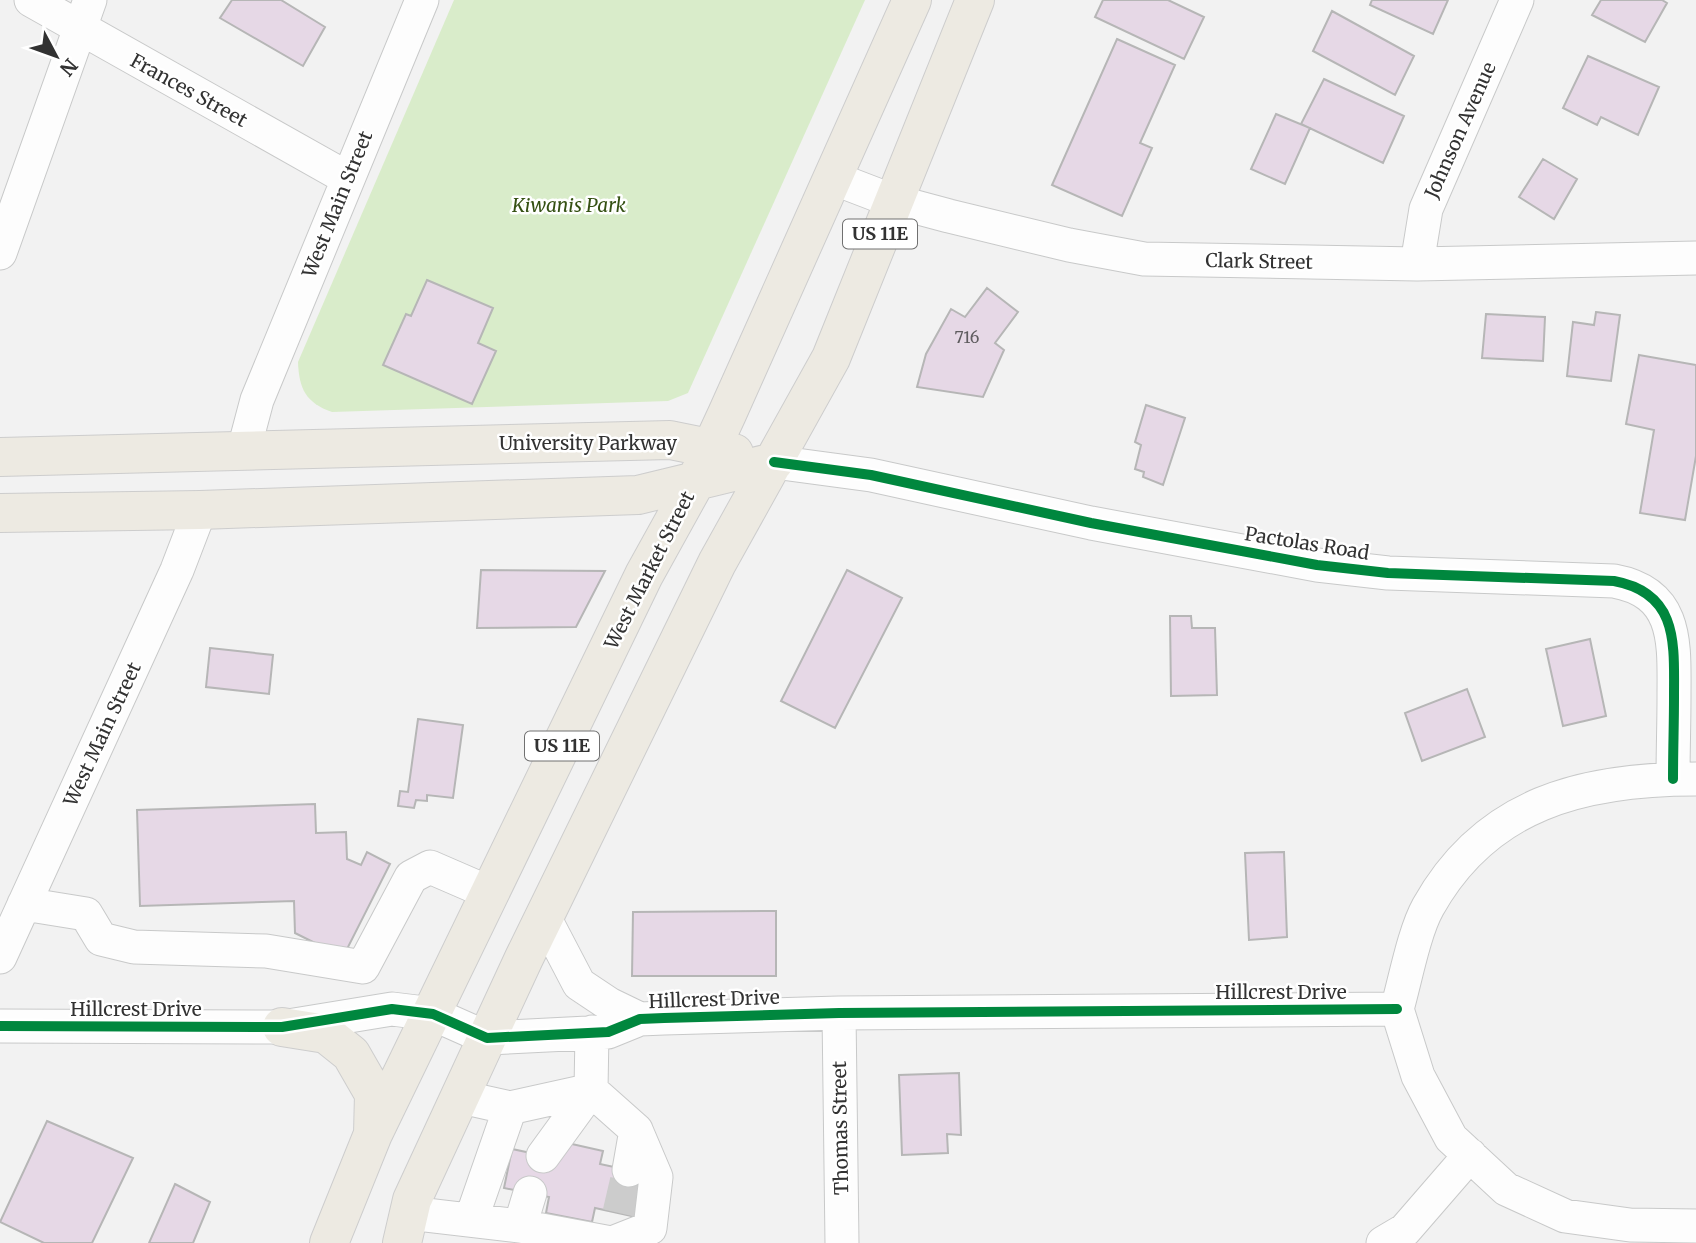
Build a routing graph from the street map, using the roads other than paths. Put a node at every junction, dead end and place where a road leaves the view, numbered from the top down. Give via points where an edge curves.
1 (31, 0) edge
2 (422, 0) edge
3 (912, 0) edge
4 (975, 0) edge
5 (1517, 0) edge
6 (84, 14) edge
7 (347, 178) junction
8 (833, 178) junction
9 (894, 201) junction
10 (0, 253) edge
11 (1696, 258) edge
12 (1417, 264) junction
13 (244, 449) junction
14 (0, 457) edge
15 (774, 461) junction
16 (703, 465) junction
17 (200, 510) junction
18 (0, 513) edge
19 (1685, 779) edge
20 (491, 893) junction
21 (24, 904) junction
22 (544, 917) junction
23 (0, 957) edge
24 (1397, 1009) junction
25 (839, 1013) junction
26 (433, 1014) junction
27 (640, 1019) junction
28 (0, 1026) edge
29 (282, 1027) junction
30 (592, 1032) junction
31 (487, 1038) junction
32 (591, 1090) junction
33 (461, 1097) junction
34 (510, 1108) junction
35 (636, 1130) junction
36 (373, 1134) junction
37 (1470, 1155) junction
38 (543, 1156) dead end
39 (629, 1170) tunnel mouth
40 (530, 1193) dead end
41 (471, 1220) junction
42 (520, 1226) junction
43 (1696, 1226) edge
44 (406, 1228) edge
45 (613, 1236) edge
46 (329, 1243) edge
47 (842, 1243) edge
48 (1383, 1243) edge

1 - 6 street, Frances Street
2 - 7 street, West Main Street
3 - 8 main road, West Market Street / US 11E
4 - 9 main road, US 11E
5 - 12 street, Johnson Avenue via 1426,209
6 - 7 street, Frances Street
6 - 10 street
7 - 13 street, West Main Street via 257,400
8 - 9 street, Clark Street
8 - 16 main road, West Market Street / US 11E
9 - 12 street, Clark Street via 1144,259
9 - 15 main road, US 11E via 831,358
11 - 12 street, Clark Street
13 - 14 main road, University Parkway
13 - 16 main road, University Parkway via 670,440
15 - 16 main road, University Parkway
15 - 19 street, Pactolas Road via 871,475 1091,523 1317,565 1388,573 1614,581 1637,587 1664,612 1674,639
15 - 22 main road, US 11E via 717,562
16 - 17 main road, University Parkway via 638,495
16 - 20 main road, West Market Street / US 11E via 644,575
17 - 18 main road, University Parkway
17 - 21 street, West Main Street
19 - 24 street via 1584,789 1515,815 1466,852 1427,909
20 - 21 street via 430,867 411,877 363,967 266,951 135,947 102,939 86,914
20 - 26 main road, West Market Street / US 11E
21 - 23 street, West Main Street
22 - 27 street, Hillcrest Drive via 579,984
22 - 31 main road, US 11E
24 - 25 street, Hillcrest Drive
24 - 37 street via 1418,1076 1451,1138
25 - 27 street, Hillcrest Drive
25 - 47 street, Thomas Street
26 - 29 street, Hillcrest Drive via 391,1009
26 - 31 street, Hillcrest Drive
26 - 36 main road, West Market Street / US 11E
27 - 30 street, Hillcrest Drive via 608,1032
28 - 29 street, Hillcrest Drive
29 - 36 main road via 326,1034 351,1054 374,1094
30 - 31 street, Hillcrest Drive
30 - 32 street
31 - 33 main road, US 11E
32 - 34 street
32 - 35 street
32 - 38 street
33 - 34 street
33 - 44 main road, US 11E
34 - 41 street
35 - 39 street
35 - 45 street via 656,1177 650,1228
36 - 46 main road, US 11E
37 - 43 street via 1506,1188 1565,1216 1630,1225
37 - 48 street via 1405,1230
40 - 42 street
41 - 42 street
41 - 44 street
42 - 45 street

